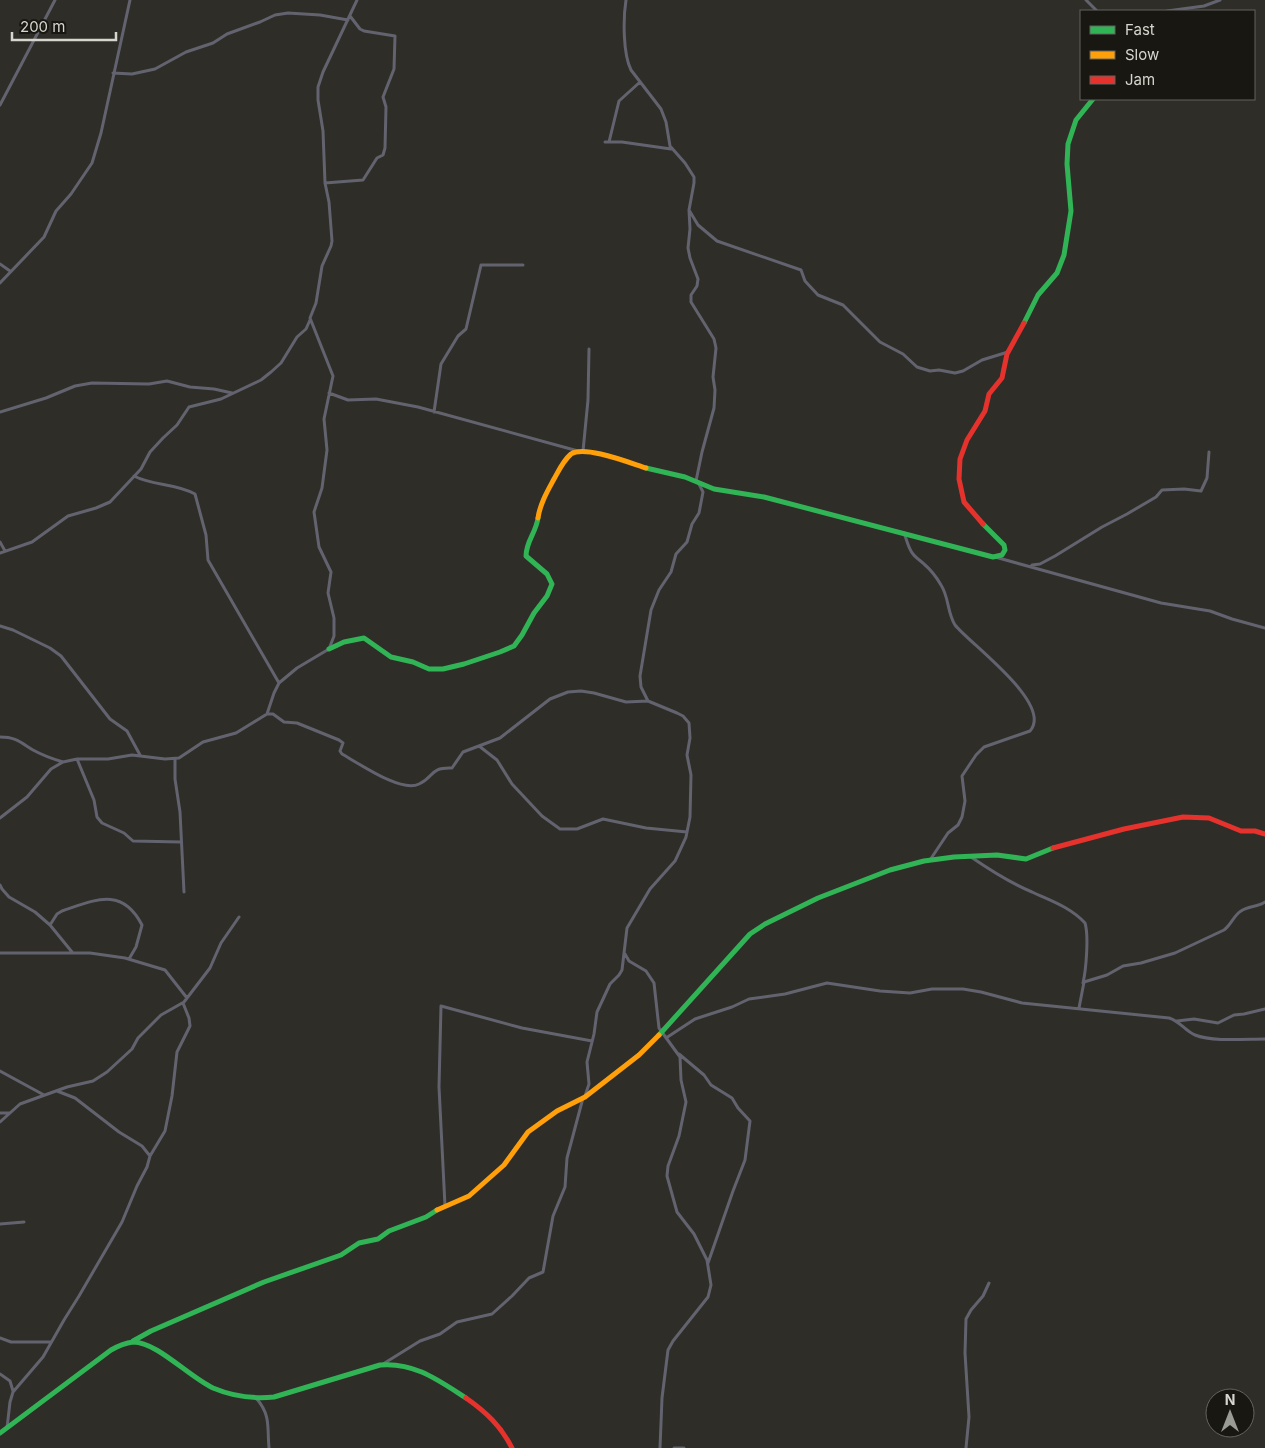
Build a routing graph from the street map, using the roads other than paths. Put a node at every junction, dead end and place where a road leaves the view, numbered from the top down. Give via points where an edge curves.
1 (55, 0) edge
2 (130, 0) edge
3 (357, 0) edge
4 (626, 0) edge
5 (1086, 0) edge
6 (1220, 0) edge
7 (1096, 10) edge
8 (1174, 10) edge
9 (349, 18) junction
10 (113, 73) junction
11 (640, 82) junction
12 (1093, 100) edge
13 (0, 105) edge
14 (672, 149) junction
15 (325, 183) junction
16 (690, 210) junction
17 (0, 264) edge
18 (523, 265) dead end
19 (10, 271) junction
20 (0, 283) edge
21 (310, 318) junction
22 (589, 350) dead end
23 (1009, 351) junction
24 (329, 393) junction
25 (232, 394) junction
26 (0, 412) edge
27 (434, 412) junction
28 (581, 451) junction
29 (1209, 452) dead end
30 (134, 476) junction
31 (697, 481) junction
32 (904, 532) junction
33 (0, 542) edge
34 (5, 551) junction
35 (0, 553) edge
36 (995, 557) junction
37 (1031, 566) junction
38 (0, 626) edge
39 (1265, 628) edge
40 (329, 649) junction
41 (279, 683) junction
42 (648, 701) junction
43 (267, 714) junction
44 (0, 737) edge
45 (479, 746) junction
46 (140, 755) junction
47 (77, 759) junction
48 (174, 759) junction
49 (63, 762) junction
50 (0, 818) edge
51 (687, 832) junction
52 (1265, 834) edge
53 (181, 842) junction
54 (970, 856) junction
55 (930, 860) junction
56 (0, 885) edge
57 (184, 892) dead end
58 (1265, 902) edge
59 (239, 917) dead end
60 (50, 925) junction
61 (73, 952) junction
62 (624, 952) junction
63 (0, 953) edge
64 (130, 959) junction
65 (1083, 983) junction
66 (187, 998) junction
67 (182, 1002) junction
68 (1078, 1008) junction
69 (1265, 1008) edge
70 (1177, 1021) junction
71 (662, 1033) junction
72 (666, 1038) junction
73 (1265, 1038) edge
74 (592, 1041) junction
75 (678, 1054) junction
76 (0, 1071) edge
77 (57, 1091) junction
78 (44, 1095) junction
79 (584, 1097) junction
80 (0, 1113) edge
81 (11, 1113) junction
82 (0, 1122) edge
83 (150, 1157) junction
84 (446, 1206) junction
85 (24, 1222) dead end
86 (0, 1224) edge
87 (708, 1264) junction
88 (989, 1283) dead end
89 (0, 1338) edge
90 (133, 1341) junction
91 (51, 1342) junction
92 (380, 1365) junction
93 (0, 1374) edge
94 (13, 1392) junction
95 (257, 1399) junction
96 (7, 1428) junction
97 (0, 1434) edge
98 (269, 1448) edge
99 (512, 1448) edge
100 (660, 1448) edge
101 (674, 1448) edge
102 (684, 1448) edge
103 (966, 1448) edge

1 - 13 street
2 - 10 street
3 - 9 street
4 - 11 street via 626,54
5 - 7 street
6 - 8 street
9 - 10 street via 275,14 186,52 155,69 132,74
9 - 15 street via 318,87 324,131
9 - 15 street via 364,31 394,36 394,69 383,96 386,107 385,148 363,180
10 - 19 street via 92,163 58,209 44,237
11 - 14 street via 662,112
11 - 14 street via 618,101 607,142
12 - 23 street via 1076,120 1068,144 1071,211 1064,255 1057,272 1038,295
14 - 16 street via 694,176
15 - 21 street via 332,242 322,266
16 - 23 street via 698,225 717,241 801,270 814,291 843,306 880,342 917,366 930,371 955,373
16 - 31 street via 688,253 698,276 691,302 714,339 716,348 714,408
17 - 19 street
18 - 27 street via 481,265 466,329 458,336 440,366
19 - 20 street
21 - 24 street via 333,374
21 - 25 street via 306,329 276,368 261,380
22 - 28 street via 588,400
23 - 36 street via 1002,378 989,394 984,414 965,443 959,470 960,487 968,507 1004,545 1003,554
24 - 27 street via 348,400 376,400
24 - 40 street via 324,419 327,450 314,517 319,547 331,572 328,593 335,624
25 - 26 street via 167,381 92,384 75,386
25 - 30 street via 189,407
27 - 28 street
28 - 31 street
28 - 40 street via 567,457 540,506 537,525 526,546 526,556 547,574 552,584 512,648 437,670 391,657 364,638
29 - 37 street via 1201,491 1184,488 1162,490 1156,497 1055,556
30 - 34 street via 104,505 68,516 32,542
30 - 41 street via 194,494 206,535 208,560
31 - 32 street via 714,489 764,497
31 - 42 street via 703,492 699,514 692,524 688,542 676,554 671,572 651,610 640,676
32 - 36 street
32 - 55 street via 913,554 942,586 955,624 1023,692 1034,721 1030,731 984,747 972,760 962,776 965,801 962,817
33 - 34 street
34 - 35 street
36 - 37 street
37 - 39 street
38 - 46 street via 61,656 110,719 127,731
40 - 41 street
41 - 43 street
42 - 45 street via 626,702 594,693 568,692 550,699 500,738
42 - 51 street via 683,716 689,723 691,784
43 - 45 street via 338,739 343,743 341,753 406,786 421,783 437,769 452,768 463,752
43 - 48 street via 236,733 203,742 183,757
44 - 49 street via 12,737
45 - 51 street via 497,760 512,784 542,816 560,829 577,830 603,818 646,828
46 - 47 street
46 - 48 street
47 - 49 street
47 - 53 street via 100,821 124,832 133,841
48 - 53 street
49 - 50 street via 51,769 27,797
51 - 62 street via 675,861 650,889 627,928
52 - 54 street via 1236,829 1209,818 1183,817 1124,828 1052,848 1026,859
53 - 57 street
54 - 55 street
54 - 65 street via 1017,885 1058,902 1085,923
55 - 71 street via 890,870 828,894 757,928
56 - 60 street via 9,897
58 - 65 street via 1239,911 1224,930 1175,953 1123,966
59 - 66 street via 210,968
60 - 61 street
60 - 64 street via 62,911 102,898 116,900 132,909 142,925
61 - 63 street
61 - 64 street
62 - 71 street via 629,961 646,971 654,983 658,1024
62 - 74 street via 621,973 610,984 599,1005
64 - 66 street via 165,970
65 - 68 street
66 - 67 street
67 - 77 street via 161,1015 138,1038 132,1049 100,1078
67 - 83 street via 190,1026 177,1052 165,1131
68 - 70 street via 1154,1015
68 - 72 street via 1013,1002 962,989 910,993 827,983 749,999 695,1019
69 - 70 street via 1218,1022
70 - 73 street via 1187,1031 1204,1038
71 - 72 street
71 - 79 street
72 - 75 street
74 - 79 street via 587,1065 589,1087
74 - 84 street via 522,1028 441,1006 439,1087
75 - 87 street via 686,1102 667,1176 674,1207 694,1234
75 - 87 street via 701,1072 711,1085 732,1098 750,1122 745,1160
76 - 78 street
77 - 78 street
77 - 83 street via 75,1098 142,1146
78 - 81 street via 20,1104
79 - 84 street via 528,1132 504,1165 475,1192
79 - 92 street via 567,1158 565,1187 553,1216 543,1272 529,1278 492,1314 457,1322
80 - 81 street
81 - 82 street
83 - 91 street via 122,1222
84 - 90 street via 378,1239 359,1243 341,1255 264,1282
85 - 86 street
87 - 100 street via 710,1292 673,1341 667,1355
88 - 103 street via 984,1296 966,1319 969,1417
89 - 91 street via 11,1342
90 - 95 street via 155,1348 204,1385
90 - 96 street via 111,1350
91 - 94 street via 36,1366
92 - 95 street via 274,1397
92 - 99 street via 411,1367 464,1398 493,1419
93 - 94 street via 10,1381
94 - 96 street
95 - 98 street via 267,1416
96 - 97 street
101 - 102 street

